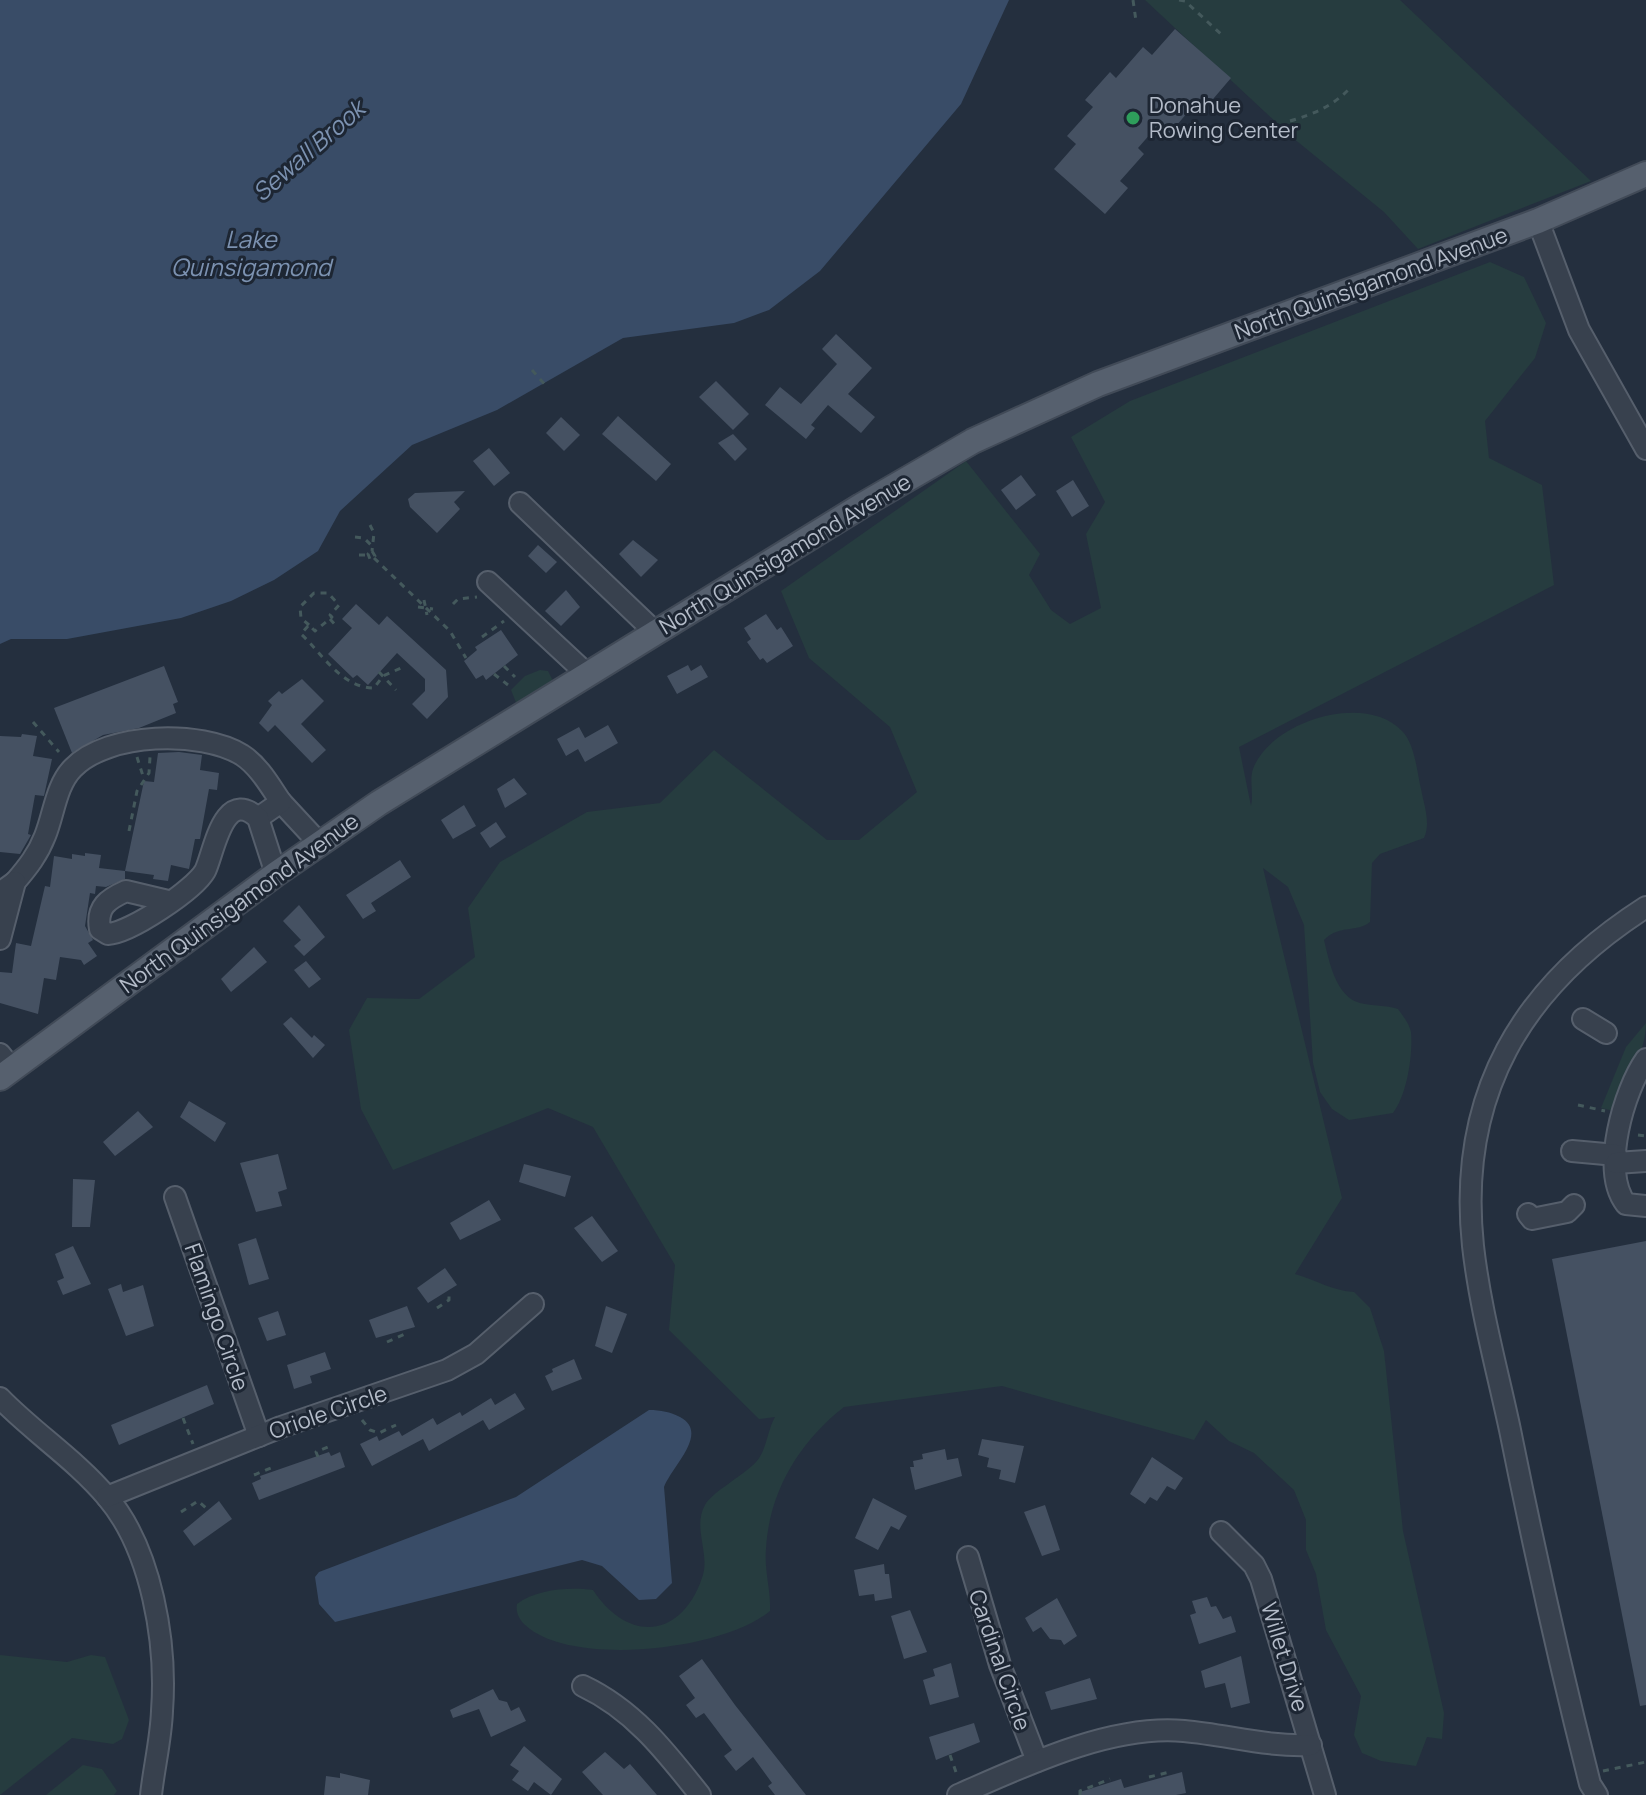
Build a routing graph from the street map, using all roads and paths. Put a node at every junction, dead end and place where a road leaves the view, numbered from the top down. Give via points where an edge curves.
1 (1133, 0) edge
2 (1179, 0) edge
3 (1136, 21) dead end
4 (1223, 36) dead end
5 (1350, 88) dead end
6 (1290, 121) dead end
7 (1646, 174) edge
8 (1538, 221) junction
9 (532, 370) dead end
10 (548, 388) dead end
11 (1646, 449) edge
12 (520, 503) dead end
13 (370, 525) dead end
14 (355, 537) dead end
15 (371, 545) junction
16 (370, 553) junction
17 (359, 555) dead end
18 (488, 582) dead end
19 (424, 600) dead end
20 (453, 604) dead end
21 (485, 604) dead end
22 (418, 607) dead end
23 (426, 608) junction
24 (433, 609) dead end
25 (495, 613) dead end
26 (427, 615) dead end
27 (330, 619) junction
28 (309, 625) junction
29 (338, 628) dead end
30 (655, 632) junction
31 (482, 637) dead end
32 (466, 658) dead end
33 (504, 666) dead end
34 (401, 668) dead end
35 (381, 674) junction
36 (494, 674) dead end
37 (588, 675) junction
38 (515, 677) dead end
39 (508, 685) dead end
40 (396, 690) dead end
41 (33, 722) dead end
42 (59, 752) dead end
43 (150, 757) dead end
44 (281, 802) junction
45 (258, 818) junction
46 (129, 831) dead end
47 (319, 843) junction
48 (276, 874) junction
49 (8, 887) edge
50 (168, 901) dead end
51 (1646, 907) edge
52 (0, 939) edge
53 (1583, 1019) dead end
54 (1606, 1033) dead end
55 (1646, 1059) edge
56 (4, 1067) edge
57 (1578, 1105) dead end
58 (1598, 1110) dead end
59 (1638, 1135) dead end
60 (1646, 1136) edge
61 (1572, 1151) dead end
62 (1616, 1159) junction
63 (1646, 1161) edge
64 (175, 1197) dead end
65 (1574, 1205) dead end
66 (1646, 1206) edge
67 (1528, 1214) dead end
68 (449, 1293) dead end
69 (533, 1304) dead end
70 (437, 1308) dead end
71 (405, 1334) dead end
72 (387, 1342) dead end
73 (0, 1398) edge
74 (361, 1416) dead end
75 (183, 1418) dead end
76 (396, 1425) dead end
77 (259, 1436) junction
78 (333, 1445) dead end
79 (195, 1450) dead end
80 (318, 1457) dead end
81 (271, 1468) dead end
82 (254, 1475) dead end
83 (107, 1497) junction
84 (207, 1509) dead end
85 (181, 1512) dead end
86 (1221, 1532) dead end
87 (968, 1557) dead end
88 (583, 1686) dead end
89 (1311, 1745) junction
90 (950, 1755) dead end
91 (1037, 1761) junction
92 (1646, 1762) edge
93 (1170, 1772) dead end
94 (1588, 1774) junction
95 (1149, 1777) dead end
96 (1110, 1779) dead end
97 (958, 1786) edge
98 (151, 1795) edge
99 (700, 1795) edge
100 (1080, 1795) edge
101 (1325, 1795) edge
102 (1597, 1795) edge

1 - 3 path
2 - 4 path
5 - 6 path via 1338,101
7 - 8 main road, North Quinsigamond Avenue
8 - 11 street via 1579,330
8 - 30 main road, North Quinsigamond Avenue via 1017,419 871,500
9 - 10 path
12 - 30 street
13 - 15 path
14 - 15 path
15 - 16 path
16 - 17 path
16 - 23 path
18 - 37 street
19 - 23 path
20 - 21 path via 475,596
22 - 23 path
23 - 24 path
23 - 26 path
23 - 32 path via 455,637
25 - 31 path via 506,622
27 - 28 path via 315,631
27 - 28 path via 339,605 322,591 300,607 301,618
27 - 29 path
28 - 35 path via 301,634 352,683 374,688
30 - 37 main road, North Quinsigamond Avenue
33 - 38 path
34 - 35 path
35 - 40 path
36 - 39 path
37 - 47 main road, North Quinsigamond Avenue
41 - 42 path
43 - 46 path
44 - 45 street
44 - 47 street
44 - 49 street via 257,768 226,748 163,738 107,748 74,767 63,780 39,851
45 - 48 street
45 - 50 street via 240,811 223,820 204,872
47 - 48 main road, North Quinsigamond Avenue
48 - 56 main road, North Quinsigamond Avenue
49 - 52 street
51 - 94 street via 1574,961 1516,1031 1489,1086 1473,1150 1471,1214 1479,1289
53 - 54 street
55 - 62 street via 1634,1076 1617,1133
57 - 58 path
59 - 60 path
61 - 62 street
62 - 63 street
62 - 66 street via 1619,1195 1634,1207
64 - 77 street, Flamingo Circle
65 - 67 street via 1567,1212 1532,1219
68 - 70 path via 449,1300
69 - 77 street, Oriole Circle via 476,1354 447,1370
71 - 72 path
73 - 83 street
74 - 76 path via 379,1433
75 - 79 path
77 - 83 street, Oriole Circle
78 - 80 path via 316,1452
81 - 82 path
83 - 98 street via 134,1540 154,1602 163,1708
84 - 85 path via 198,1501
86 - 89 street, Willet Drive via 1261,1579
87 - 91 street, Cardinal Circle via 1000,1665
88 - 99 street via 640,1723
89 - 91 street via 1274,1746 1186,1731 1148,1731
89 - 101 street, Willet Drive
90 - 97 path
91 - 97 street
92 - 94 path
93 - 95 path
94 - 102 street
96 - 100 path

